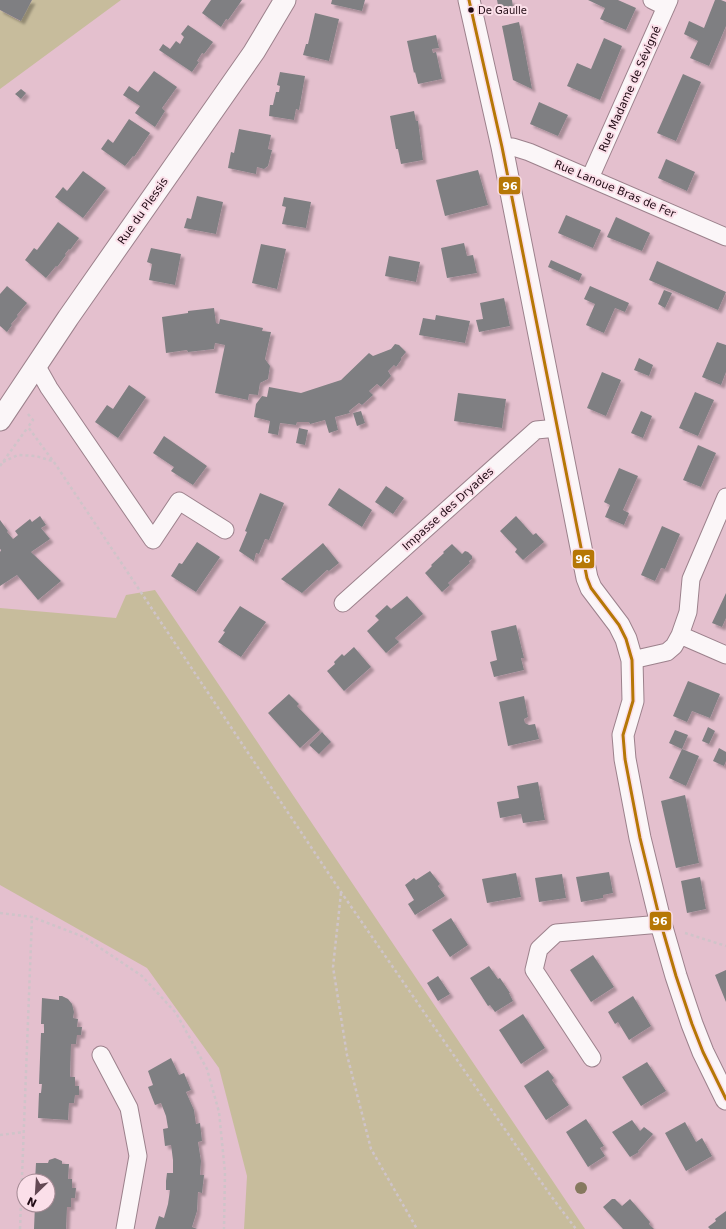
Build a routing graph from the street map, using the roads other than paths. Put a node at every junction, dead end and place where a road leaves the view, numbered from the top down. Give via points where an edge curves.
1 (285, 0) edge
2 (470, 0) edge
3 (662, 2) edge
4 (502, 148) junction
5 (590, 178) junction
6 (726, 237) edge
7 (36, 365) junction
8 (0, 420) edge
9 (558, 428) junction
10 (726, 498) edge
11 (225, 530) dead end
12 (343, 603) dead end
13 (680, 635) junction
14 (726, 655) edge
15 (632, 660) junction
16 (661, 924) junction
17 (101, 1055) dead end
18 (592, 1058) dead end
19 (726, 1099) edge
20 (125, 1229) edge

1 - 7 street, Rue du Plessis via 254,52
2 - 4 street
3 - 5 street, Rue Madame de Sévigné
4 - 5 street, Rue Lanoue Bras de Fer via 513,147 529,152
4 - 9 street
5 - 6 street, Rue Lanoue Bras de Fer
7 - 8 street, Rue du Plessis
7 - 11 street via 153,540 179,501
9 - 12 street, Impasse des Dryades via 536,430
9 - 15 street via 587,578 591,588 619,625
10 - 13 street via 691,580 688,612
13 - 14 street
13 - 15 street via 667,652
15 - 16 street via 634,701 623,735 625,759 640,838
16 - 18 street via 556,933 539,949 534,970
16 - 19 street via 692,1024
17 - 20 street via 129,1108 138,1156

